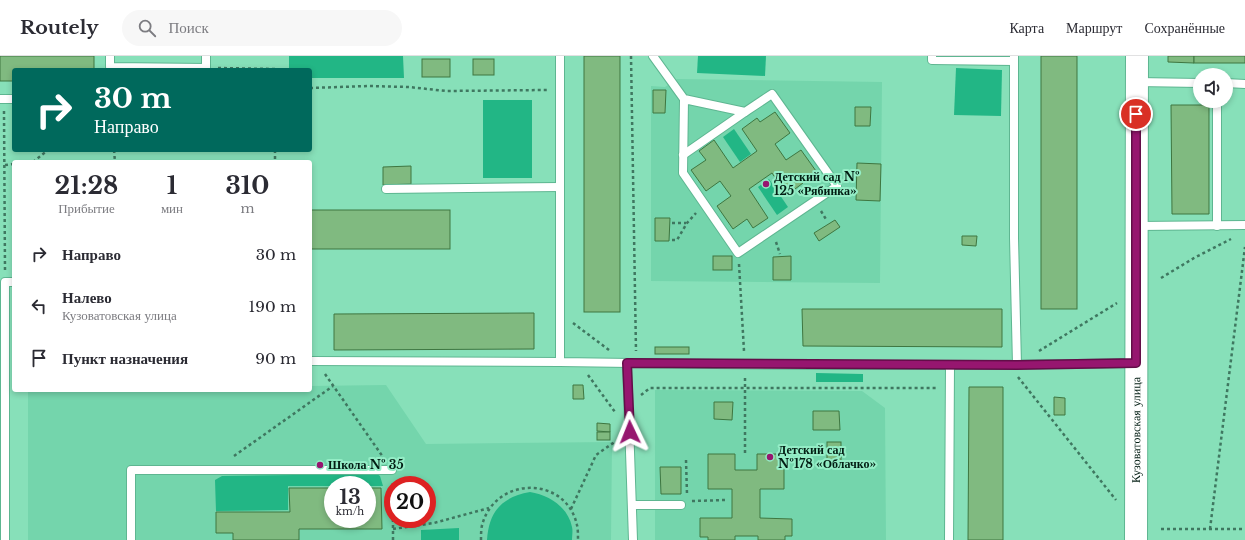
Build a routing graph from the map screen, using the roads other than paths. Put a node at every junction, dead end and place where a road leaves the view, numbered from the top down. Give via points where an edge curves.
1 (110, 56) edge
2 (206, 56) edge
3 (560, 56) edge
4 (653, 56) edge
5 (932, 56) edge
6 (1137, 56) edge
7 (1014, 58) edge
8 (110, 68) edge
9 (1136, 82) junction
10 (1193, 83) edge
11 (1233, 83) edge
12 (1245, 84) edge
13 (684, 99) junction
14 (1216, 108) edge
15 (745, 112) junction
16 (683, 155) junction
17 (560, 187) junction
18 (386, 189) dead end
19 (1136, 226) junction
20 (1216, 226) junction
21 (1245, 226) edge
22 (12, 282) edge
23 (4, 361) junction
24 (12, 361) edge
25 (313, 361) edge
26 (560, 362) junction
27 (627, 363) junction
28 (1136, 363) junction
29 (950, 365) junction
30 (1017, 365) junction
31 (2, 402) edge
32 (392, 470) road end
33 (632, 505) junction
34 (681, 505) dead end
35 (4, 540) edge
36 (131, 540) edge
37 (633, 540) edge
38 (949, 540) edge
39 (1136, 540) edge

1 - 8 lane
2 - 8 lane via 206,68
3 - 17 lane
4 - 13 lane
5 - 7 lane via 932,60
6 - 9 street, Кузоватовская улица
7 - 30 lane
9 - 10 lane
9 - 19 street, Кузоватовская улица
11 - 12 lane
13 - 15 lane
13 - 16 lane
14 - 20 lane
15 - 16 lane
15 - 16 lane via 772,94 837,186 738,253 683,173
17 - 18 lane
17 - 26 lane
19 - 20 lane
19 - 28 street, Кузоватовская улица
20 - 21 lane
22 - 23 lane via 5,282
23 - 24 lane
23 - 31 lane
25 - 26 lane
26 - 27 lane
27 - 29 lane
27 - 33 lane
28 - 30 lane
28 - 39 street, Кузоватовская улица
29 - 30 lane
29 - 38 lane
31 - 35 lane
32 - 36 lane via 131,470
33 - 34 lane
33 - 37 lane

